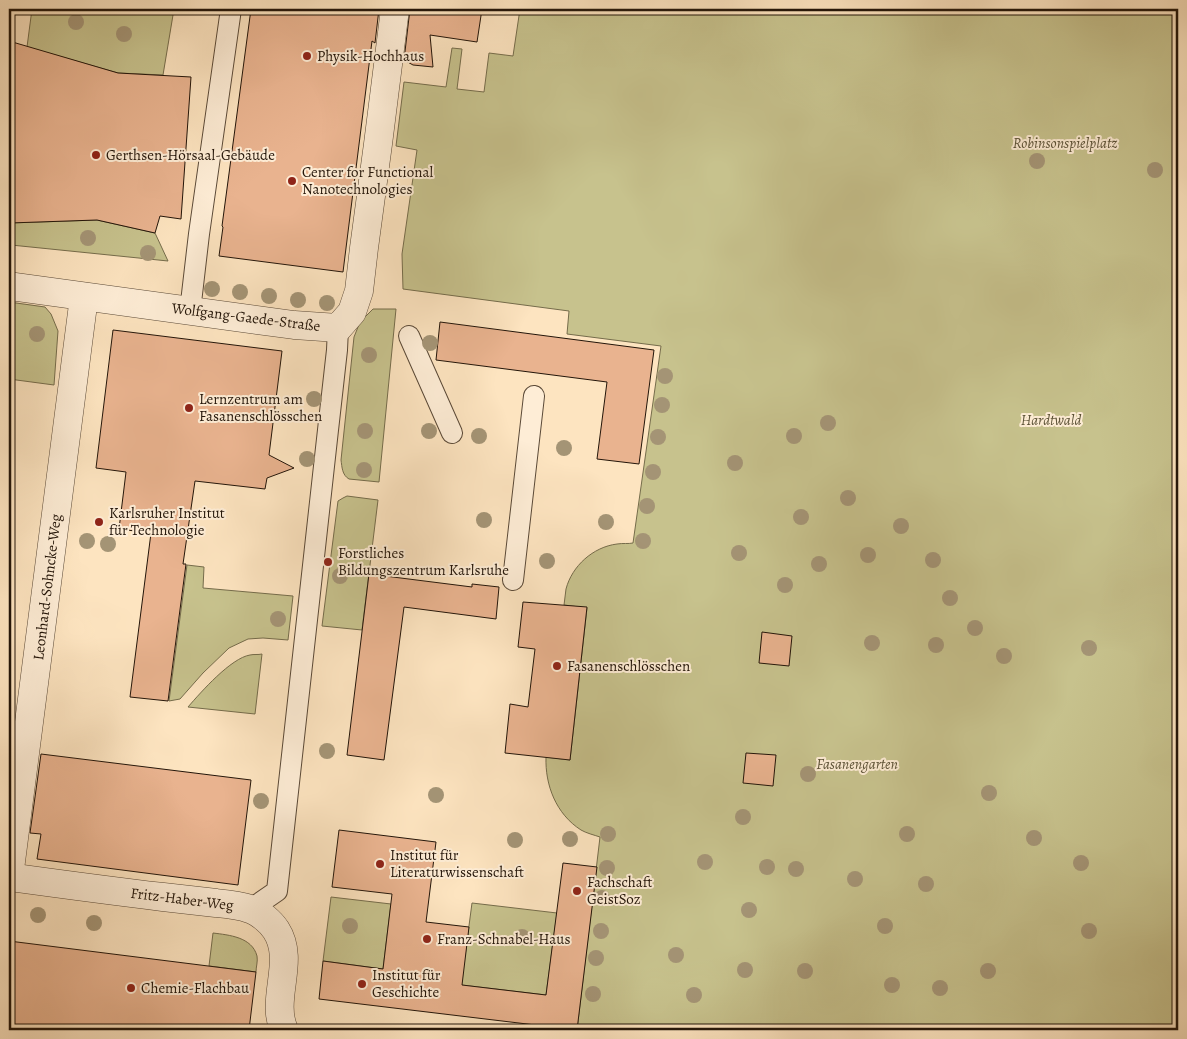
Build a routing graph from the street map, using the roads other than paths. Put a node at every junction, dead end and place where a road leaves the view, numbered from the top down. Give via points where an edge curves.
1 (231, 9) edge
2 (395, 9) edge
3 (9, 286) edge
4 (84, 298) junction
5 (190, 311) junction
6 (338, 328) junction
7 (410, 336) dead end
8 (534, 396) dead end
9 (452, 433) dead end
10 (513, 580) dead end
11 (9, 877) edge
12 (251, 909) junction
13 (284, 1030) edge

1 - 5 lane
2 - 6 street, Wolfgang-Gaede-Straße via 360,291 352,312
3 - 4 street, Wolfgang-Gaede-Straße
4 - 5 street, Wolfgang-Gaede-Straße
4 - 11 street, Leonhard-Sohncke-Weg
5 - 6 street, Wolfgang-Gaede-Straße
6 - 12 lane via 276,891
7 - 9 lane
8 - 10 lane
11 - 12 street, Fritz-Haber-Weg
12 - 13 street, Fritz-Haber-Weg via 276,930 282,945 284,960 279,1011

